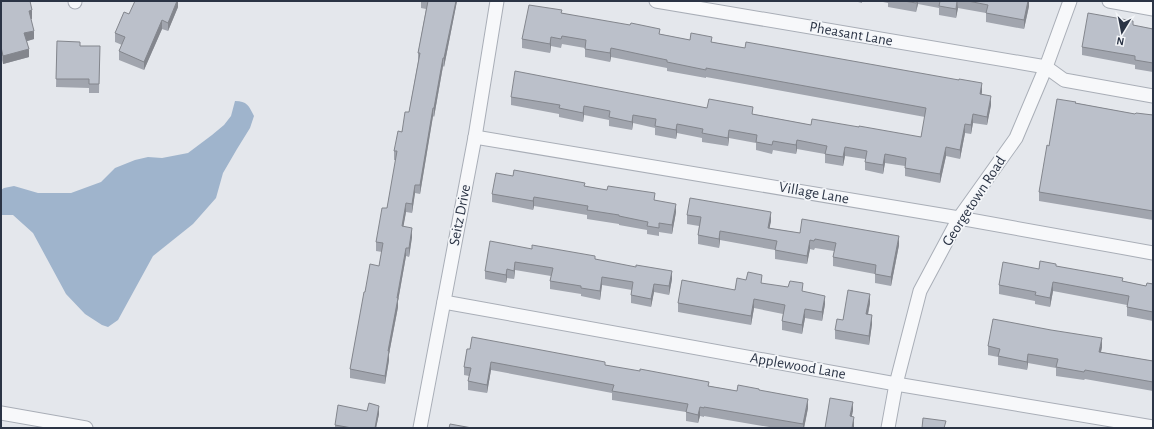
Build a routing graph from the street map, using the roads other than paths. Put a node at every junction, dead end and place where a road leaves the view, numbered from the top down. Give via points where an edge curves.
1 (498, 1) edge
2 (662, 1) edge
3 (1070, 1) edge
4 (1109, 1) edge
5 (1153, 8) edge
6 (1046, 67) junction
7 (1153, 96) edge
8 (475, 137) junction
9 (959, 218) junction
10 (1153, 253) edge
11 (444, 302) junction
12 (896, 384) junction
13 (1, 413) edge
14 (33, 423) edge
15 (1153, 427) edge
16 (86, 428) edge
17 (420, 428) edge
18 (888, 428) edge

1 - 8 street, Seitz Drive
2 - 6 street, Pheasant Lane
3 - 6 street, Georgetown Road
4 - 5 street
6 - 7 street via 1064,80
6 - 9 street, Georgetown Road via 1016,138
8 - 9 street, Village Lane
8 - 11 street, Seitz Drive
9 - 10 street, Village Lane
9 - 12 street, Georgetown Road via 920,290
11 - 12 street, Applewood Lane
11 - 17 street, Seitz Drive
12 - 15 street, Applewood Lane
12 - 18 street, Georgetown Road
13 - 14 street
14 - 16 street

